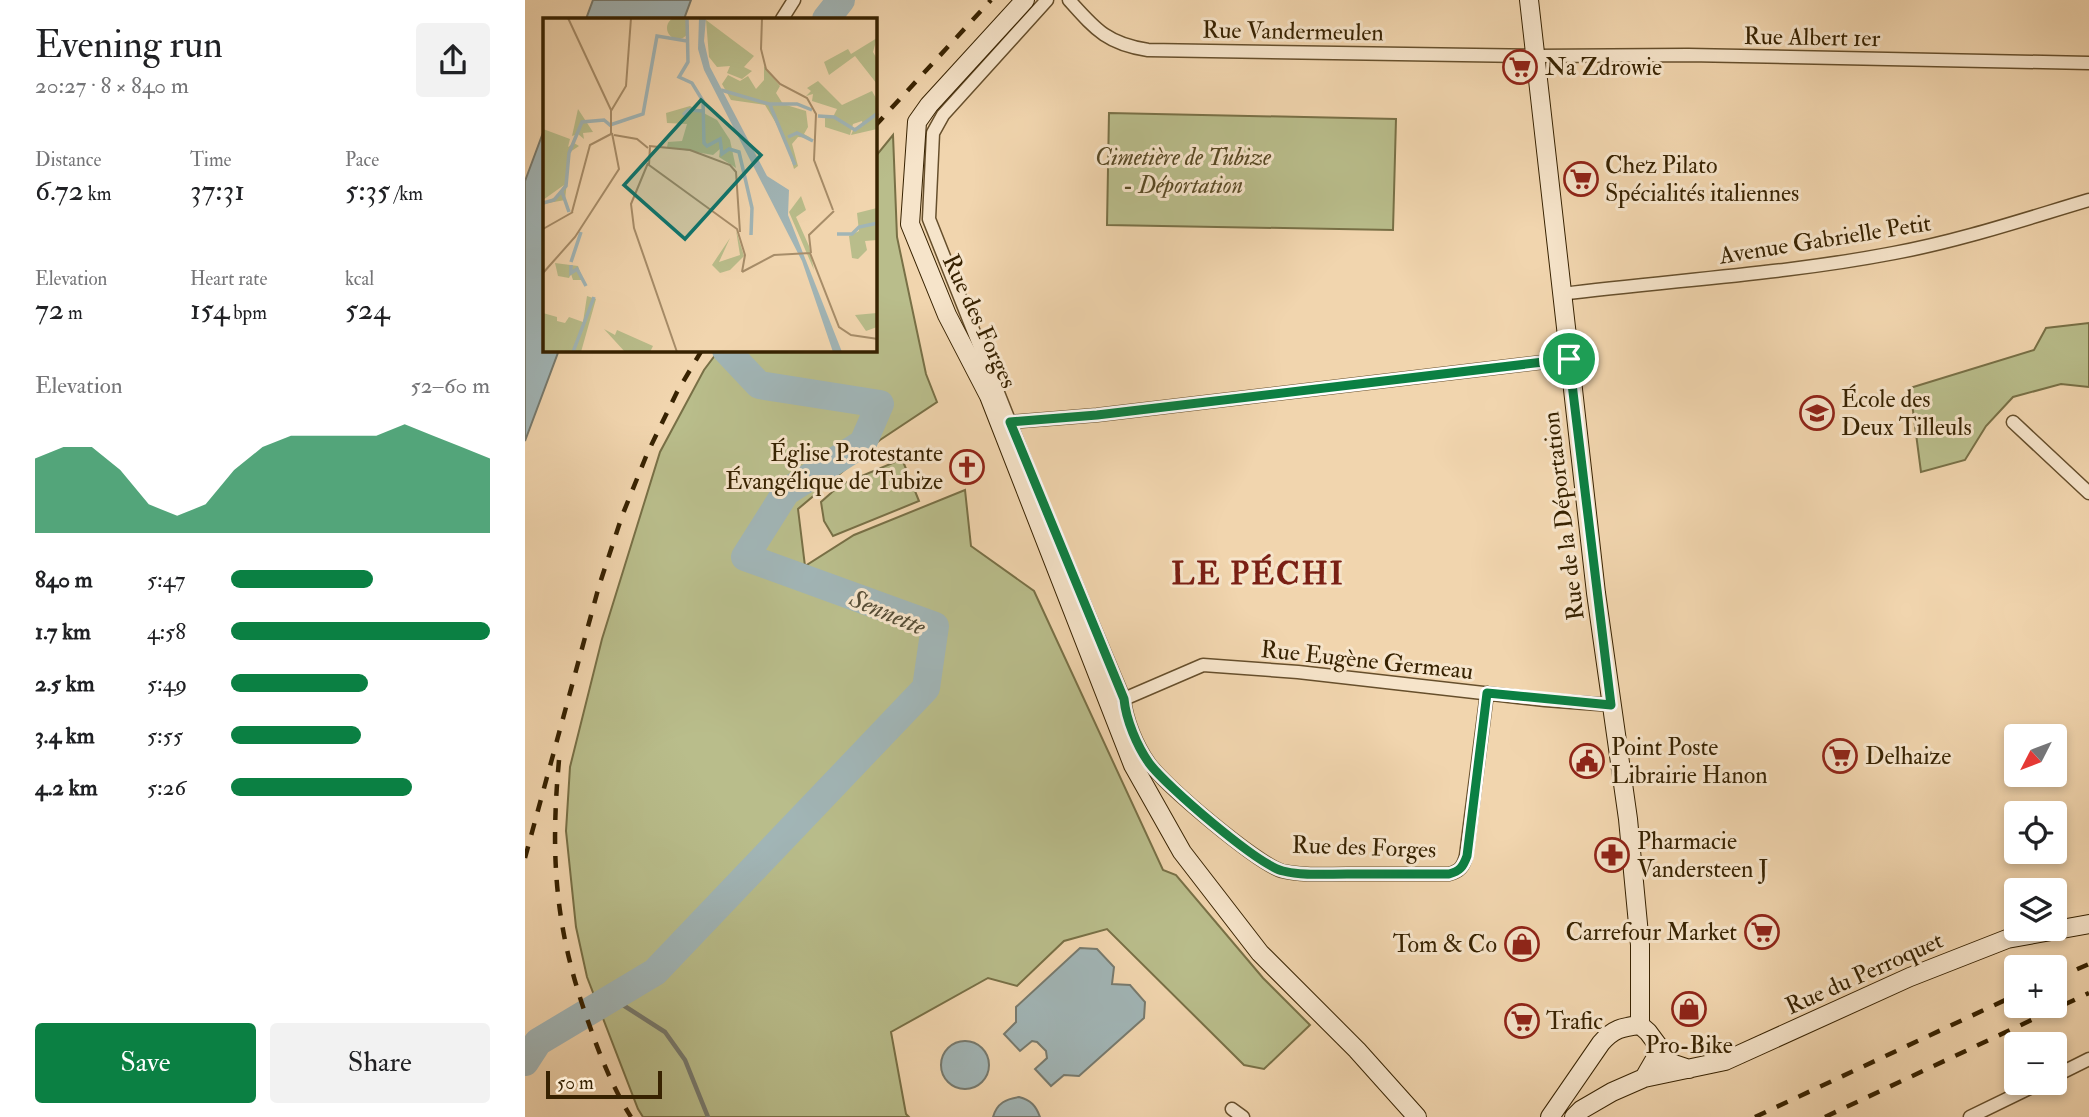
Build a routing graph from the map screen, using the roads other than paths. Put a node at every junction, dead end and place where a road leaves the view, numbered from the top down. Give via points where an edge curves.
1 (794, 0) edge
2 (1025, 0) edge
3 (1047, 0) edge
4 (1069, 0) edge
5 (1529, 0) edge
6 (783, 18) edge
7 (1534, 56) junction
8 (2089, 63) edge
9 (2089, 200) edge
10 (1562, 294) junction
11 (1569, 359) junction
12 (1010, 422) junction
13 (2013, 422) dead end
14 (2089, 493) edge
15 (1487, 693) junction
16 (1124, 699) junction
17 (1611, 705) junction
18 (1138, 741) junction
19 (1133, 765) junction
20 (2089, 924) edge
21 (1640, 1025) junction
22 (1657, 1047) junction
23 (2089, 1059) edge
24 (1689, 1069) junction
25 (2067, 1070) edge
26 (1644, 1078) junction
27 (2015, 1095) edge
28 (1231, 1109) dead end
29 (1243, 1117) edge
30 (1417, 1117) edge
31 (1550, 1117) edge
32 (1574, 1117) edge
33 (1970, 1117) edge

1 - 6 street
2 - 19 main road, Rue des Forges via 916,122 910,224 947,315 994,407
3 - 12 street, Rue des Forges via 943,115 933,133 929,219
4 - 7 street, Rue Vandermeulen via 1109,40 1148,50
5 - 7 main road, Rue de la Déportation
7 - 8 street, Rue Albert 1er
7 - 10 main road, Rue de la Déportation
9 - 10 street, Avenue Gabrielle Petit via 1895,253
10 - 11 main road, Rue de la Déportation
11 - 12 street
11 - 17 main road, Rue de la Déportation
12 - 16 street, Rue des Forges
13 - 14 street
15 - 16 street, Rue Eugène Germeau via 1203,665
15 - 17 street, Rue Eugène Germeau
15 - 18 street, Rue des Forges via 1467,856 1458,872 1449,874 1313,874 1265,863 1182,797 1149,762
16 - 18 street, Rue des Forges
17 - 21 main road, Rue de la Déportation via 1640,946
18 - 19 street
19 - 30 main road, Rue des Forges via 1182,852 1260,953
20 - 24 main road, Rue du Perroquet via 2007,939 1910,977 1725,1061
21 - 22 main road
21 - 31 main road via 1611,1032
22 - 24 main road via 1671,1063
22 - 26 main road
23 - 25 street
24 - 26 main road, Rue du Perroquet
26 - 32 main road
27 - 33 street
28 - 29 street

